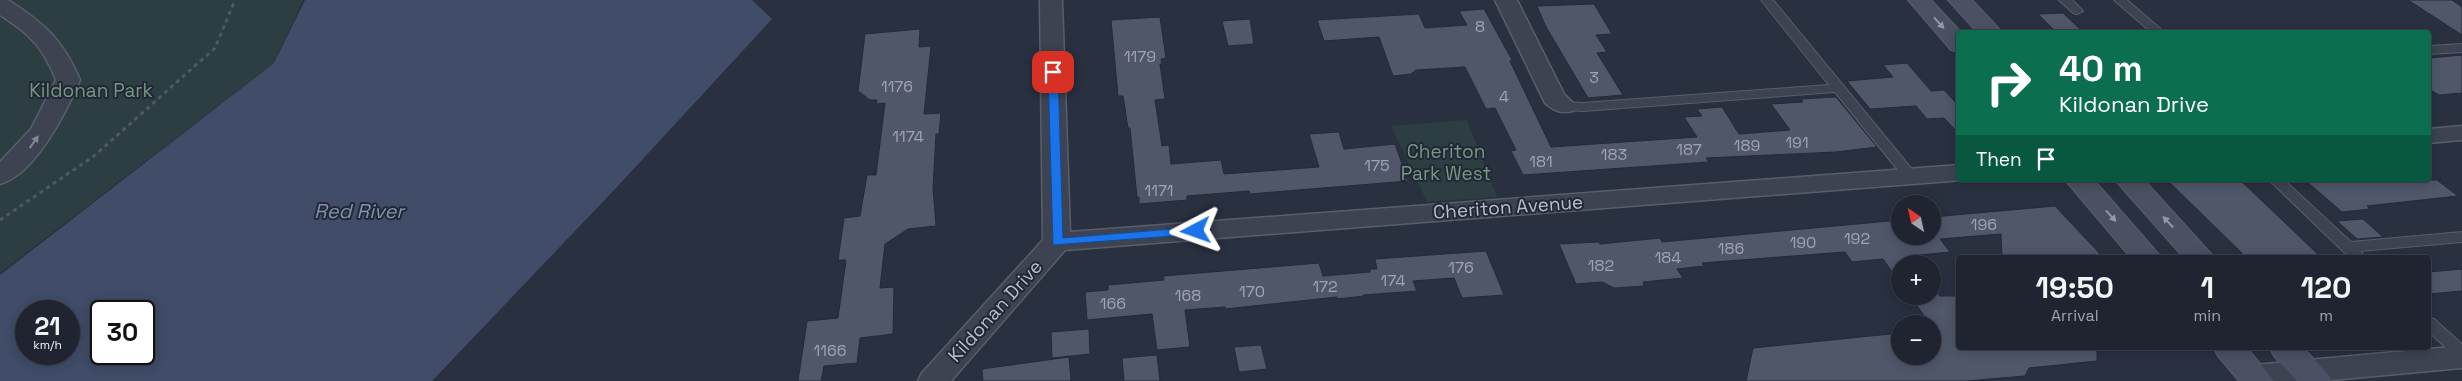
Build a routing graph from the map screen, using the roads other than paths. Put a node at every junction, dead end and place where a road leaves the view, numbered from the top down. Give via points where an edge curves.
1 (1056, 0) edge
2 (1506, 0) edge
3 (1767, 0) edge
4 (1919, 0) edge
5 (1959, 0) edge
6 (2065, 0) edge
7 (2120, 0) edge
8 (0, 5) edge
9 (2077, 11) dead end
10 (1988, 30) edge
11 (2156, 30) edge
12 (1956, 42) edge
13 (2462, 48) edge
14 (2431, 50) edge
15 (1837, 88) junction
16 (1564, 106) joint
17 (2462, 133) edge
18 (2431, 136) edge
19 (1956, 172) edge
20 (0, 176) edge
21 (1910, 176) junction
22 (2080, 182) edge
23 (2131, 182) edge
24 (2278, 182) edge
25 (2462, 237) edge
26 (1057, 242) junction
27 (2347, 247) junction
28 (2145, 255) edge
29 (2198, 255) edge
30 (2356, 255) edge
31 (2431, 324) edge
32 (2231, 350) edge
33 (2287, 350) edge
34 (2462, 355) edge
35 (2311, 376) edge
36 (2256, 378) edge
37 (932, 381) edge

1 - 26 street, Kildonan Drive
2 - 16 street via 1554,98
3 - 15 lane
4 -> 12 main road
5 - 10 main road
6 - 9 lane
7 - 11 lane
20 -> 8 street via 24,156 50,120 68,80 58,54 37,28
13 - 14 lane
15 - 16 lane
15 - 21 lane
17 - 18 street
19 - 21 street, Cheriton Avenue
21 - 26 street, Cheriton Avenue
22 -> 28 main road
29 -> 23 main road
24 - 27 lane
25 - 27 lane
26 - 37 street, Kildonan Drive
27 - 30 lane
31 - 34 lane
32 - 36 main road
33 - 35 main road
34 - 35 street
35 - 36 street

